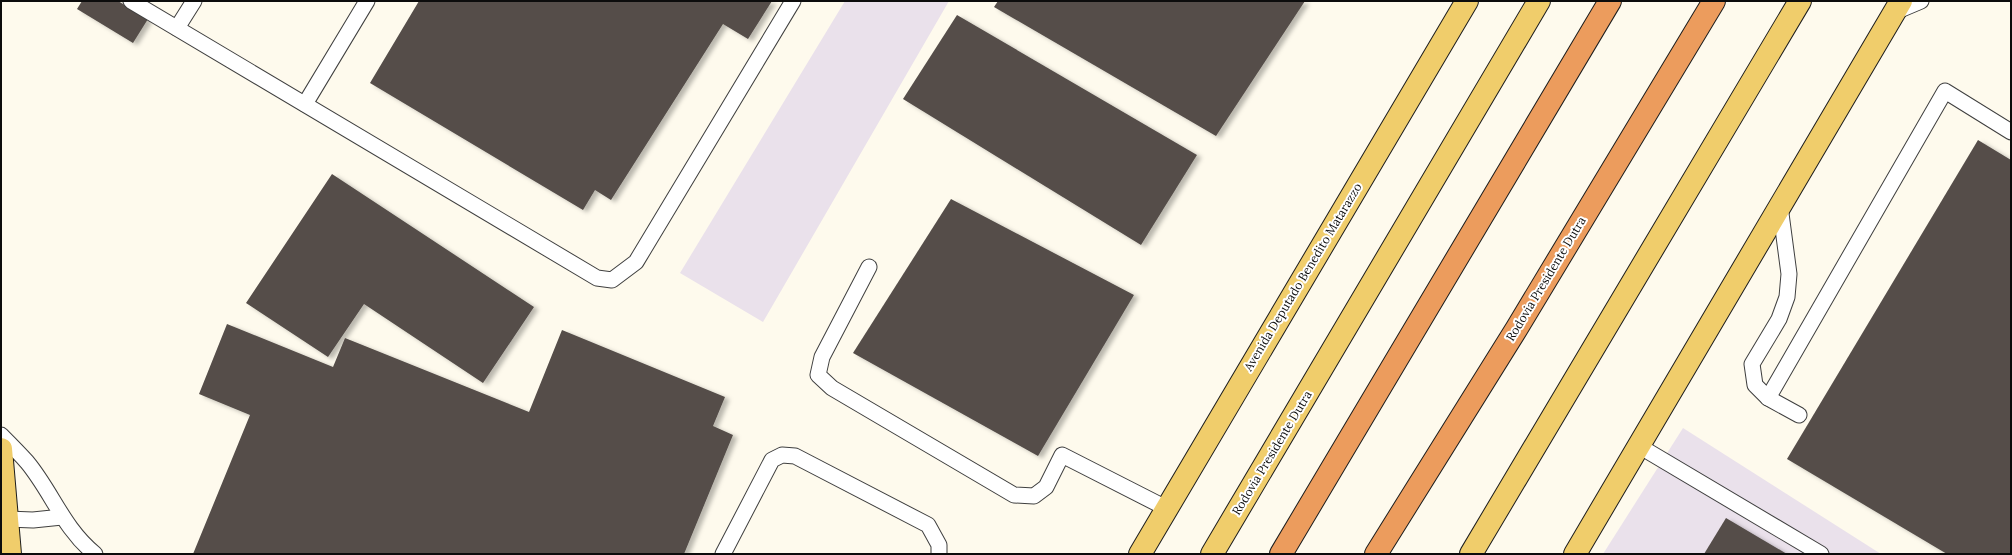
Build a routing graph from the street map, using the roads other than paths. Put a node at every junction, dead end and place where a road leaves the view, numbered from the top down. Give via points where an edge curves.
1 (131, 1) edge
2 (194, 1) edge
3 (367, 1) edge
4 (793, 1) edge
5 (1467, 1) edge
6 (1539, 1) edge
7 (1610, 1) edge
8 (1714, 1) edge
9 (1800, 1) edge
10 (1921, 1) edge
11 (1898, 6) edge
12 (177, 28) junction
13 (305, 104) junction
14 (2011, 132) edge
15 (1780, 206) junction
16 (870, 267) dead end
17 (1768, 398) junction
18 (1799, 415) dead end
19 (1, 435) edge
20 (1639, 446) junction
21 (1, 449) edge
22 (1166, 508) junction
23 (62, 517) junction
24 (7, 519) junction
25 (10, 554) edge
26 (95, 554) edge
27 (723, 554) edge
28 (939, 554) edge
29 (1140, 554) edge
30 (1212, 554) edge
31 (1281, 554) edge
32 (1376, 554) edge
33 (1470, 554) edge
34 (1575, 554) edge
35 (1821, 554) edge

1 - 12 lane
2 - 12 lane
3 - 13 lane
4 - 13 lane via 636,262 612,280 597,278
5 - 22 main road, Avenida Deputado Benedito Matarazzo
6 - 30 main road, Rodovia Presidente Dutra
7 - 31 highway
8 - 32 highway, Rodovia Presidente Dutra via 1517,328
9 - 33 main road
10 - 11 lane
11 - 15 main road
12 - 13 lane
14 - 17 lane via 1944,91
15 - 17 lane via 1789,274 1787,297 1778,319 1752,364 1755,385
15 - 20 main road
16 - 22 lane via 822,357 818,375 832,388 1014,495 1034,496 1046,487 1062,455
17 - 18 lane
19 - 23 lane via 28,463
20 - 34 main road
20 - 35 lane
21 - 24 main road
22 - 29 main road, Avenida Deputado Benedito Matarazzo
23 - 24 lane
23 - 26 lane via 85,546
24 - 25 main road
27 - 28 lane via 772,460 782,455 795,456 928,525 939,545

